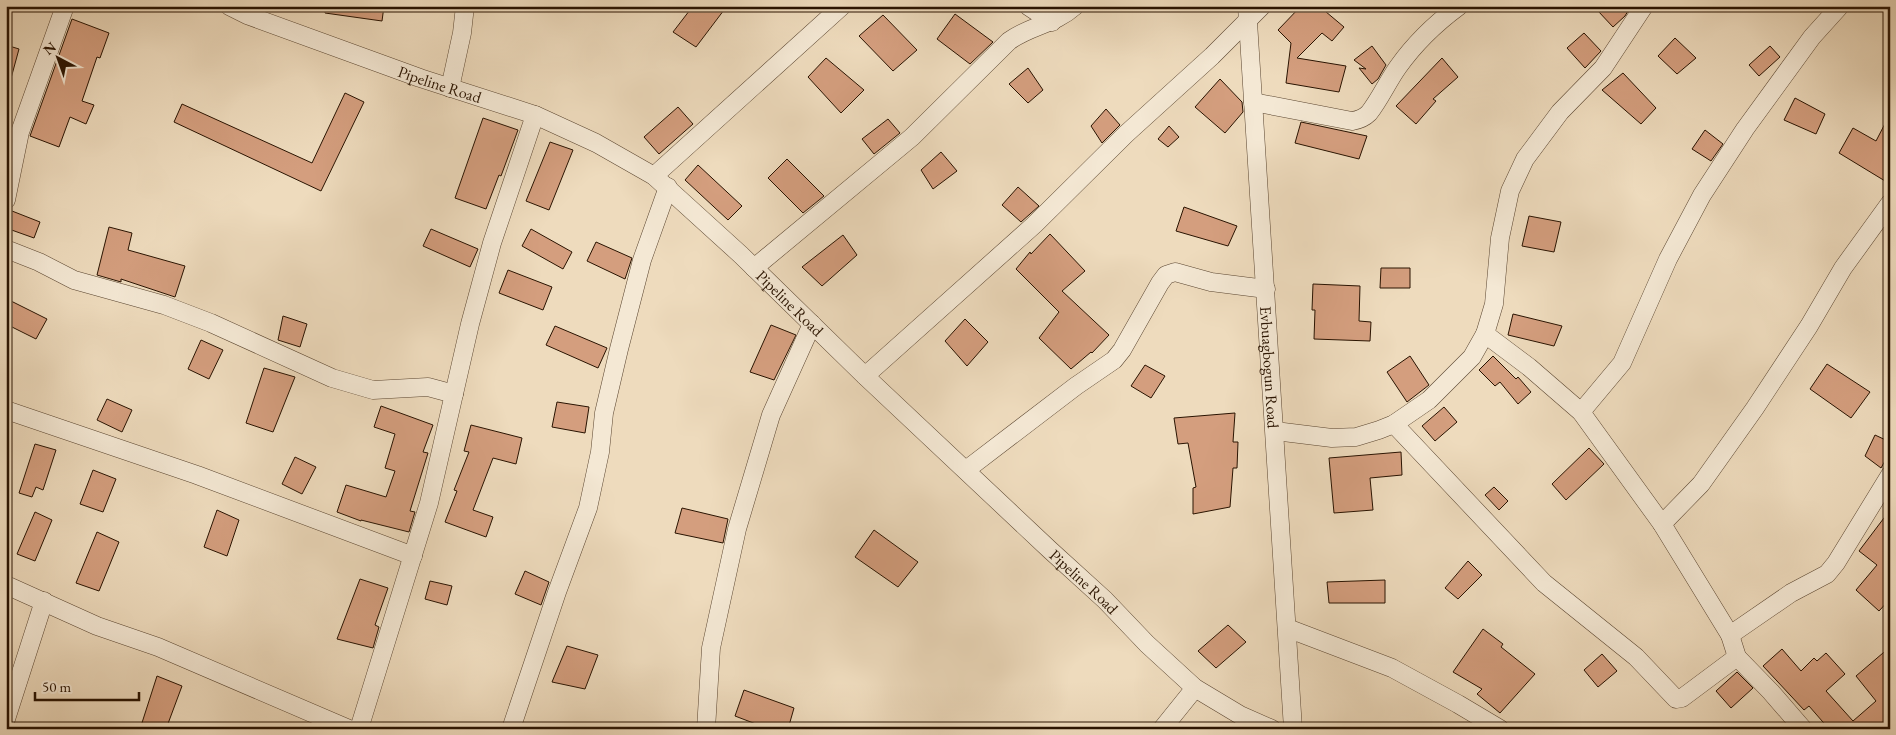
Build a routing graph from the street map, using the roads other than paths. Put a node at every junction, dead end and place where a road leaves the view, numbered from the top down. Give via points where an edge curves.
1 (65, 6) edge
2 (229, 6) edge
3 (465, 6) edge
4 (842, 6) edge
5 (1023, 6) edge
6 (1028, 6) edge
7 (1075, 6) edge
8 (1262, 6) edge
9 (1459, 6) edge
10 (1644, 6) edge
11 (1840, 6) edge
12 (1248, 13) edge
13 (1052, 22) junction
14 (1020, 33) junction
15 (450, 88) junction
16 (1254, 102) junction
17 (535, 115) junction
18 (654, 176) junction
19 (668, 187) junction
20 (6, 200) edge
21 (1890, 203) edge
22 (6, 249) edge
23 (754, 268) junction
24 (1266, 289) junction
25 (812, 324) junction
26 (1485, 334) junction
27 (865, 376) junction
28 (454, 394) junction
29 (6, 410) edge
30 (1581, 412) junction
31 (1394, 424) junction
32 (1275, 431) junction
33 (966, 470) junction
34 (1890, 474) edge
35 (1662, 524) junction
36 (413, 556) junction
37 (6, 586) edge
38 (44, 601) junction
39 (1287, 628) junction
40 (1730, 635) junction
41 (1737, 657) junction
42 (1195, 688) junction
43 (6, 719) edge
44 (349, 729) edge
45 (359, 729) edge
46 (511, 729) edge
47 (706, 729) edge
48 (1162, 729) edge
49 (1272, 729) edge
50 (1293, 729) edge
51 (1500, 729) edge
52 (1803, 729) edge

1 - 20 street via 20,132
2 - 15 street, Pipeline Road
3 - 15 street
4 - 18 street
5 - 14 street
6 - 13 street
7 - 13 street
8 - 12 street
9 - 16 street via 1442,18 1415,46 1360,120
10 - 26 street via 1603,68 1560,112 1525,159 1510,191 1500,238 1494,304
11 - 30 street via 1812,37 1702,195 1668,259 1622,363
12 - 16 street, Evbuagbogun Road
12 - 27 street via 1212,56 1126,134 1034,225
13 - 14 street
14 - 23 street via 912,137
15 - 17 street, Pipeline Road
16 - 24 street, Evbuagbogun Road
17 - 18 street, Pipeline Road
17 - 28 street via 492,243
18 - 19 street, Pipeline Road
19 - 23 street, Pipeline Road
19 - 46 street via 642,260 619,349 588,508
21 - 35 street via 1843,268 1809,326 1701,484
22 - 28 street via 74,280 164,305 211,323 332,378 373,390 428,387
23 - 25 street, Pipeline Road
24 - 32 street, Evbuagbogun Road
24 - 33 street via 1210,282 1175,272 1166,275 1114,360
25 - 27 street, Pipeline Road
25 - 47 street via 771,415 737,529 711,648
26 - 30 street
26 - 31 street via 1472,357 1429,400
27 - 33 street, Pipeline Road
28 - 36 street via 429,503
29 - 36 street via 197,475
30 - 35 street
31 - 32 street via 1356,437 1332,438
31 - 41 street via 1544,583 1636,657 1676,699 1682,698
32 - 39 street, Evbuagbogun Road
33 - 42 street, Pipeline Road
34 - 40 street via 1827,574 1791,593
35 - 40 street
36 - 45 street
37 - 38 street
38 - 43 street
38 - 44 street via 97,626 158,647
39 - 50 street, Evbuagbogun Road
39 - 51 street via 1392,668
40 - 41 street
41 - 52 street
42 - 48 street
42 - 49 street, Pipeline Road via 1240,715

